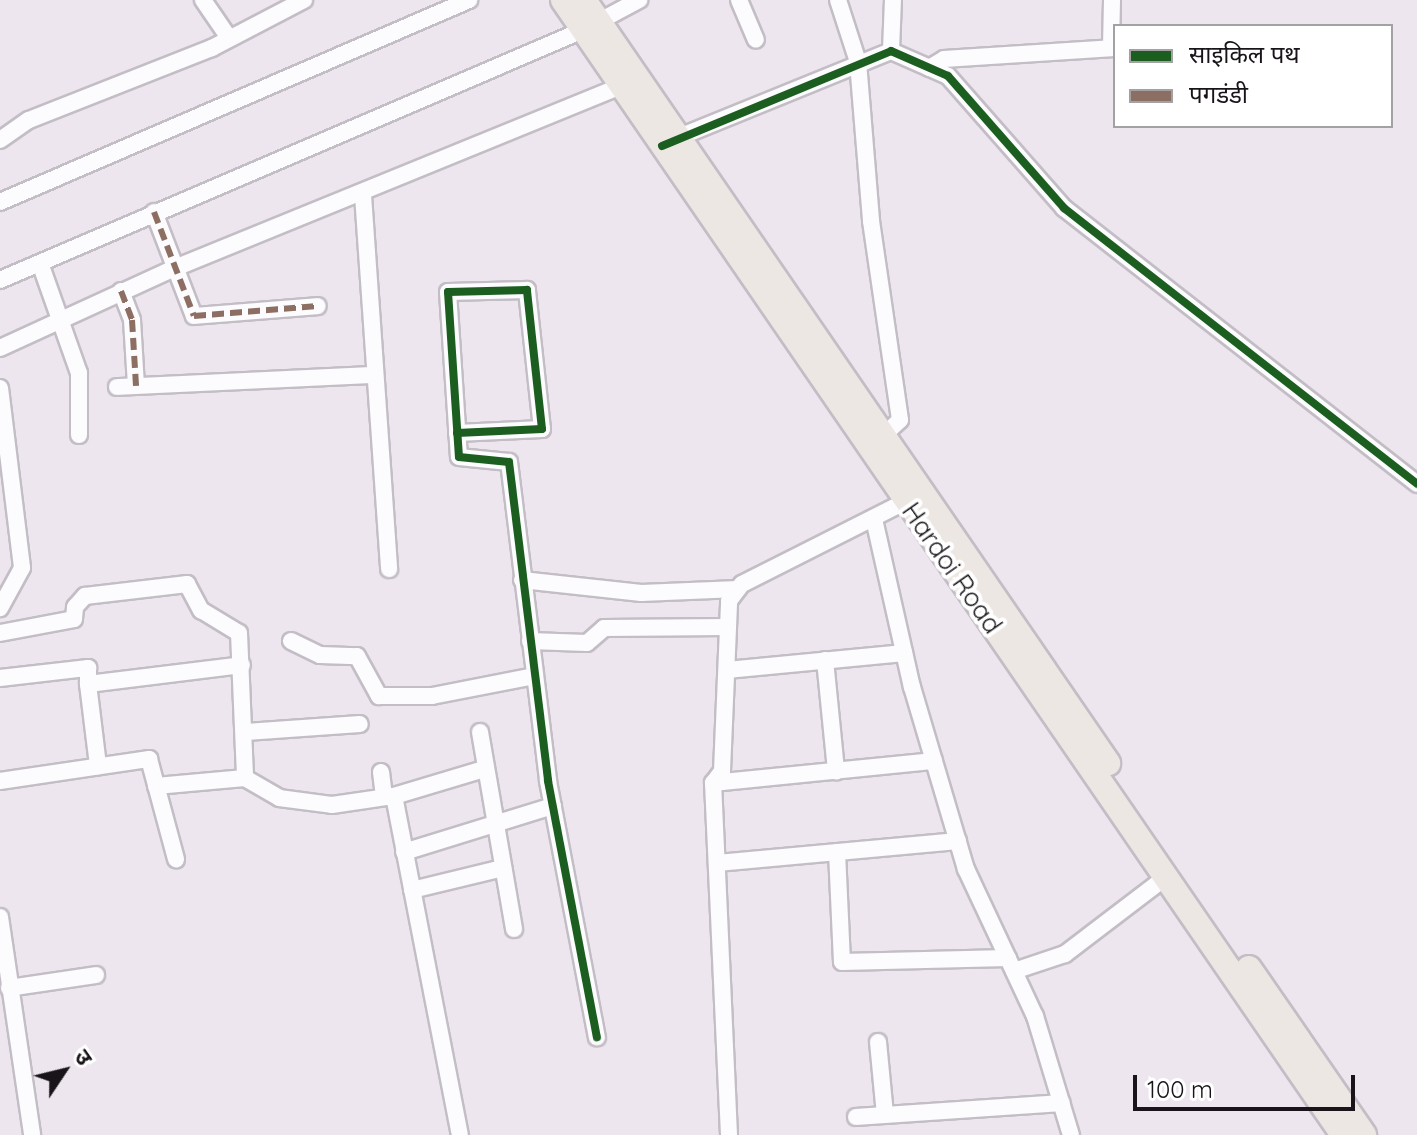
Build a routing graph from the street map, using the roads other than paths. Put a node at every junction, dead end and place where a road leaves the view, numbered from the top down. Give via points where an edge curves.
1 (203, 0) edge
2 (304, 0) edge
3 (469, 0) edge
4 (563, 0) edge
5 (639, 0) edge
6 (739, 0) edge
7 (838, 0) edge
8 (893, 0) edge
9 (1112, 0) edge
10 (588, 16) edge
11 (229, 38) junction
12 (756, 40) dead end
13 (1113, 48) edge
14 (891, 51) junction
15 (858, 62) junction
16 (929, 68) junction
17 (621, 86) junction
18 (0, 140) edge
19 (670, 141) junction
20 (363, 195) junction
21 (0, 202) edge
22 (154, 212) junction
23 (40, 263) junction
24 (175, 268) junction
25 (0, 280) edge
26 (121, 291) junction
27 (318, 306) dead end
28 (63, 321) junction
29 (0, 348) edge
30 (374, 375) junction
31 (136, 386) junction
32 (117, 387) dead end
33 (0, 388) edge
34 (457, 433) junction
35 (79, 435) dead end
36 (883, 436) junction
37 (6, 476) edge
38 (1417, 484) edge
39 (914, 498) junction
40 (874, 519) junction
41 (389, 569) dead end
42 (522, 580) junction
43 (738, 589) junction
44 (0, 608) edge
45 (728, 627) junction
46 (0, 633) edge
47 (291, 641) dead end
48 (530, 641) junction
49 (904, 653) junction
50 (825, 660) junction
51 (242, 665) junction
52 (727, 670) junction
53 (535, 676) junction
54 (0, 678) edge
55 (88, 684) junction
56 (360, 724) dead end
57 (246, 732) junction
58 (480, 732) dead end
59 (934, 761) junction
60 (98, 766) junction
61 (484, 769) junction
62 (836, 771) junction
63 (381, 772) dead end
64 (245, 778) junction
65 (0, 781) edge
66 (713, 783) junction
67 (156, 786) junction
68 (389, 796) junction
69 (553, 806) junction
70 (495, 824) junction
71 (958, 841) junction
72 (404, 852) junction
73 (837, 852) junction
74 (176, 859) dead end
75 (717, 863) junction
76 (503, 868) junction
77 (1166, 877) junction
78 (412, 890) junction
79 (0, 917) edge
80 (514, 929) dead end
81 (1011, 965) junction
82 (96, 975) dead end
83 (9, 988) junction
84 (597, 1037) dead end
85 (878, 1042) dead end
86 (1062, 1103) junction
87 (885, 1115) junction
88 (856, 1117) dead end
89 (32, 1135) edge
90 (460, 1135) edge
91 (729, 1135) edge
92 (1071, 1135) edge
93 (1343, 1135) edge
94 (1364, 1135) edge

1 - 11 street
2 - 11 street
3 - 21 street
4 - 10 main road, Hardoi Road
5 - 10 street
6 - 12 street
7 - 15 street
8 - 14 street
9 - 13 street
10 - 17 main road, Hardoi Road
10 - 19 main road, Hardoi Road
10 - 22 street
11 - 18 street via 29,120
13 - 16 street via 944,59
14 - 15 street
14 - 16 street
15 - 19 street
15 - 36 street via 871,221 900,420
16 - 38 street via 948,76 1064,208
17 - 19 main road, Hardoi Road
17 - 20 street
19 - 36 main road, Hardoi Road
19 - 39 main road, Hardoi Road
20 - 24 street
20 - 30 street
22 - 23 street
22 - 24 street
23 - 25 street
23 - 28 street
24 - 26 street
24 - 27 street via 194,316
26 - 28 street
26 - 31 street via 132,320
28 - 29 street
28 - 35 street via 79,373
30 - 31 street
30 - 41 street
31 - 32 street
33 - 37 street
34 - 34 street via 448,292 527,290 542,429
34 - 42 street via 459,457 509,462
36 - 39 main road, Hardoi Road
37 - 44 street via 22,568
39 - 40 street
39 - 77 main road, Hardoi Road
39 - 94 main road, Hardoi Road
40 - 43 street
40 - 49 street
42 - 43 street via 641,593
42 - 48 street
43 - 45 street via 729,601
45 - 48 street via 604,628 587,643
45 - 52 street
46 - 51 street via 74,619 75,607 85,596 187,584 201,610 239,633
47 - 53 street via 320,655 357,656 379,696 432,696
48 - 53 street
49 - 50 street
49 - 59 street
50 - 52 street
50 - 62 street
51 - 55 street
51 - 57 street
52 - 66 street via 722,771
53 - 69 street
54 - 55 street via 88,668
55 - 60 street
56 - 57 street
57 - 64 street
58 - 61 street
59 - 62 street
59 - 71 street
60 - 65 street
60 - 67 street via 149,759
61 - 68 street
61 - 70 street
62 - 66 street
63 - 68 street
64 - 67 street
64 - 68 street via 279,798 332,805
66 - 75 street
67 - 74 street
68 - 72 street
69 - 70 street
69 - 84 street
70 - 72 street
70 - 76 street
71 - 73 street
71 - 81 street
72 - 78 street
73 - 75 street
73 - 81 street via 842,962
75 - 91 street
76 - 78 street
76 - 80 street
77 - 81 street via 1065,954
77 - 93 main road, Hardoi Road
78 - 90 street
79 - 83 street
81 - 86 street via 1035,1016
82 - 83 street
83 - 89 street
85 - 87 street
86 - 87 street
86 - 92 street
87 - 88 street

